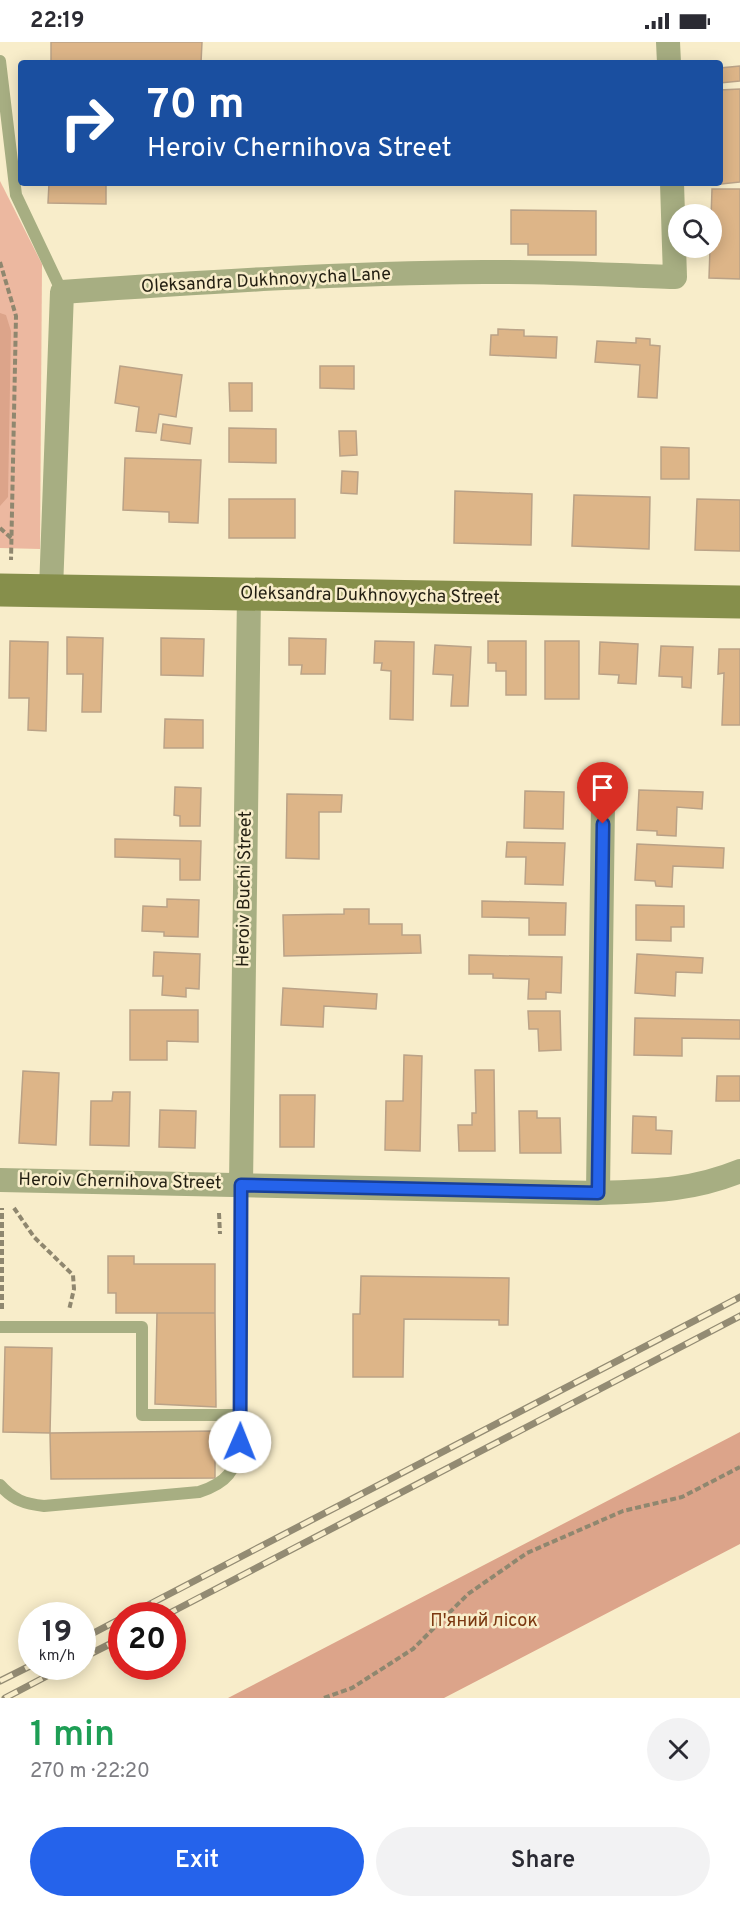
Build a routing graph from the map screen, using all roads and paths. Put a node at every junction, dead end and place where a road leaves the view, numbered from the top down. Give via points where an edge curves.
1 (668, 42) edge
2 (669, 60) edge
3 (0, 61) edge
4 (672, 186) edge
5 (0, 262) edge
6 (62, 292) junction
7 (0, 528) edge
8 (12, 538) junction
9 (6, 575) edge
10 (51, 590) junction
11 (249, 594) junction
12 (740, 602) edge
13 (603, 802) dead end
14 (740, 1171) edge
15 (0, 1180) edge
16 (241, 1185) junction
17 (598, 1193) junction
18 (14, 1208) dead end
19 (68, 1316) dead end
20 (0, 1327) edge
21 (240, 1414) junction
22 (740, 1467) edge
23 (0, 1485) edge
24 (324, 1698) edge

1 - 2 street
3 - 6 lane via 16,195
4 - 6 street, Oleksandra Dukhnovycha Lane via 675,277 482,272 207,282
5 - 8 path via 16,316
6 - 10 street
7 - 8 path
8 - 9 path
9 - 10 main road, Oleksandra Dukhnovycha Street
10 - 11 main road, Oleksandra Dukhnovycha Street
11 - 12 main road, Oleksandra Dukhnovycha Street
11 - 16 street, Heroiv Buchi Street
13 - 17 street
14 - 17 street, Heroiv Chernihova Street via 672,1190
15 - 16 street, Heroiv Chernihova Street
16 - 17 street, Heroiv Chernihova Street
16 - 21 lane
18 - 19 path via 34,1237 73,1275
20 - 21 lane via 142,1328 142,1415
21 - 23 lane via 238,1458 231,1473 217,1486 200,1492 44,1506 26,1504 9,1496
22 - 24 path via 682,1497 623,1511 527,1553 468,1594 413,1649 352,1688

